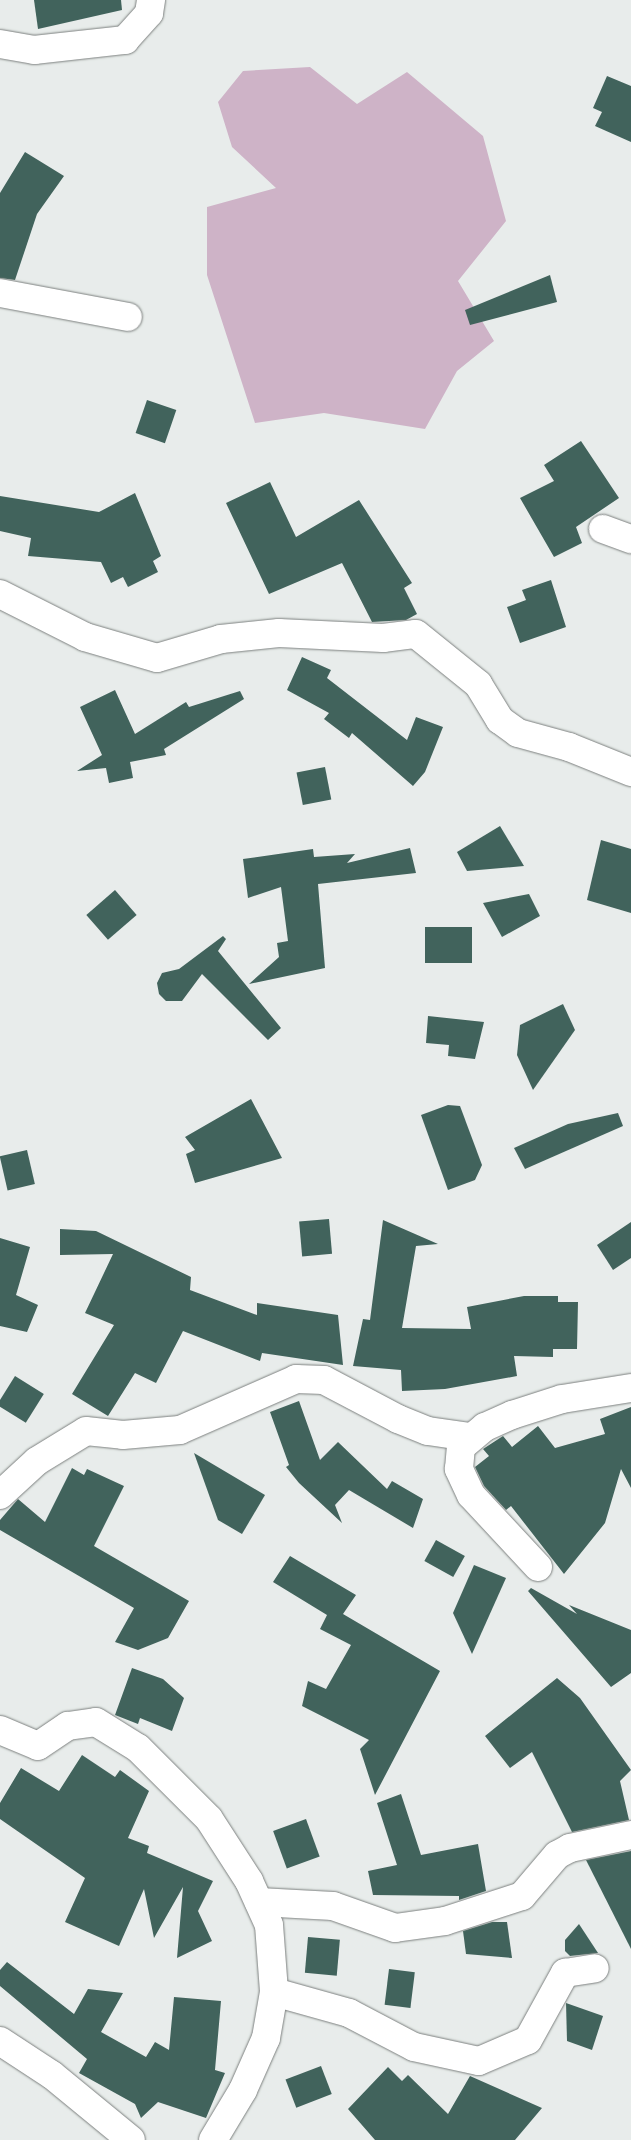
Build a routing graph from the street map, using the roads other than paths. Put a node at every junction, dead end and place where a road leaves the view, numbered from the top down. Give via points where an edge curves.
1 (151, 0) edge
2 (0, 44) edge
3 (0, 293) edge
4 (128, 317) dead end
5 (602, 529) dead end
6 (631, 539) edge
7 (0, 594) edge
8 (631, 772) edge
9 (631, 1388) edge
10 (469, 1437) junction
11 (0, 1495) edge
12 (538, 1567) dead end
13 (0, 1730) edge
14 (631, 1835) edge
15 (259, 1902) junction
16 (595, 1968) dead end
17 (274, 1992) junction
18 (0, 2041) edge
19 (131, 2140) edge
20 (213, 2140) edge

1 - 2 street via 149,13 125,40 34,50
3 - 4 street
5 - 6 street
7 - 8 street via 124,651 157,658 220,639 279,634 383,638 416,634 478,684 500,720 518,733 569,747
9 - 10 street via 562,1398 512,1415
10 - 11 street via 428,1431 398,1420 324,1380 296,1379 180,1430 123,1435 86,1431 37,1462
10 - 12 street via 461,1447 462,1480
13 - 15 street via 38,1746 68,1726 96,1722 138,1748 209,1819
14 - 15 street via 570,1848 557,1855 522,1896 445,1921 395,1928 333,1906
15 - 17 street via 269,1925
16 - 17 street via 565,1973 528,2040 479,2062 414,2047 349,2013
17 - 20 street via 266,2038 239,2098
18 - 19 street via 52,2075

